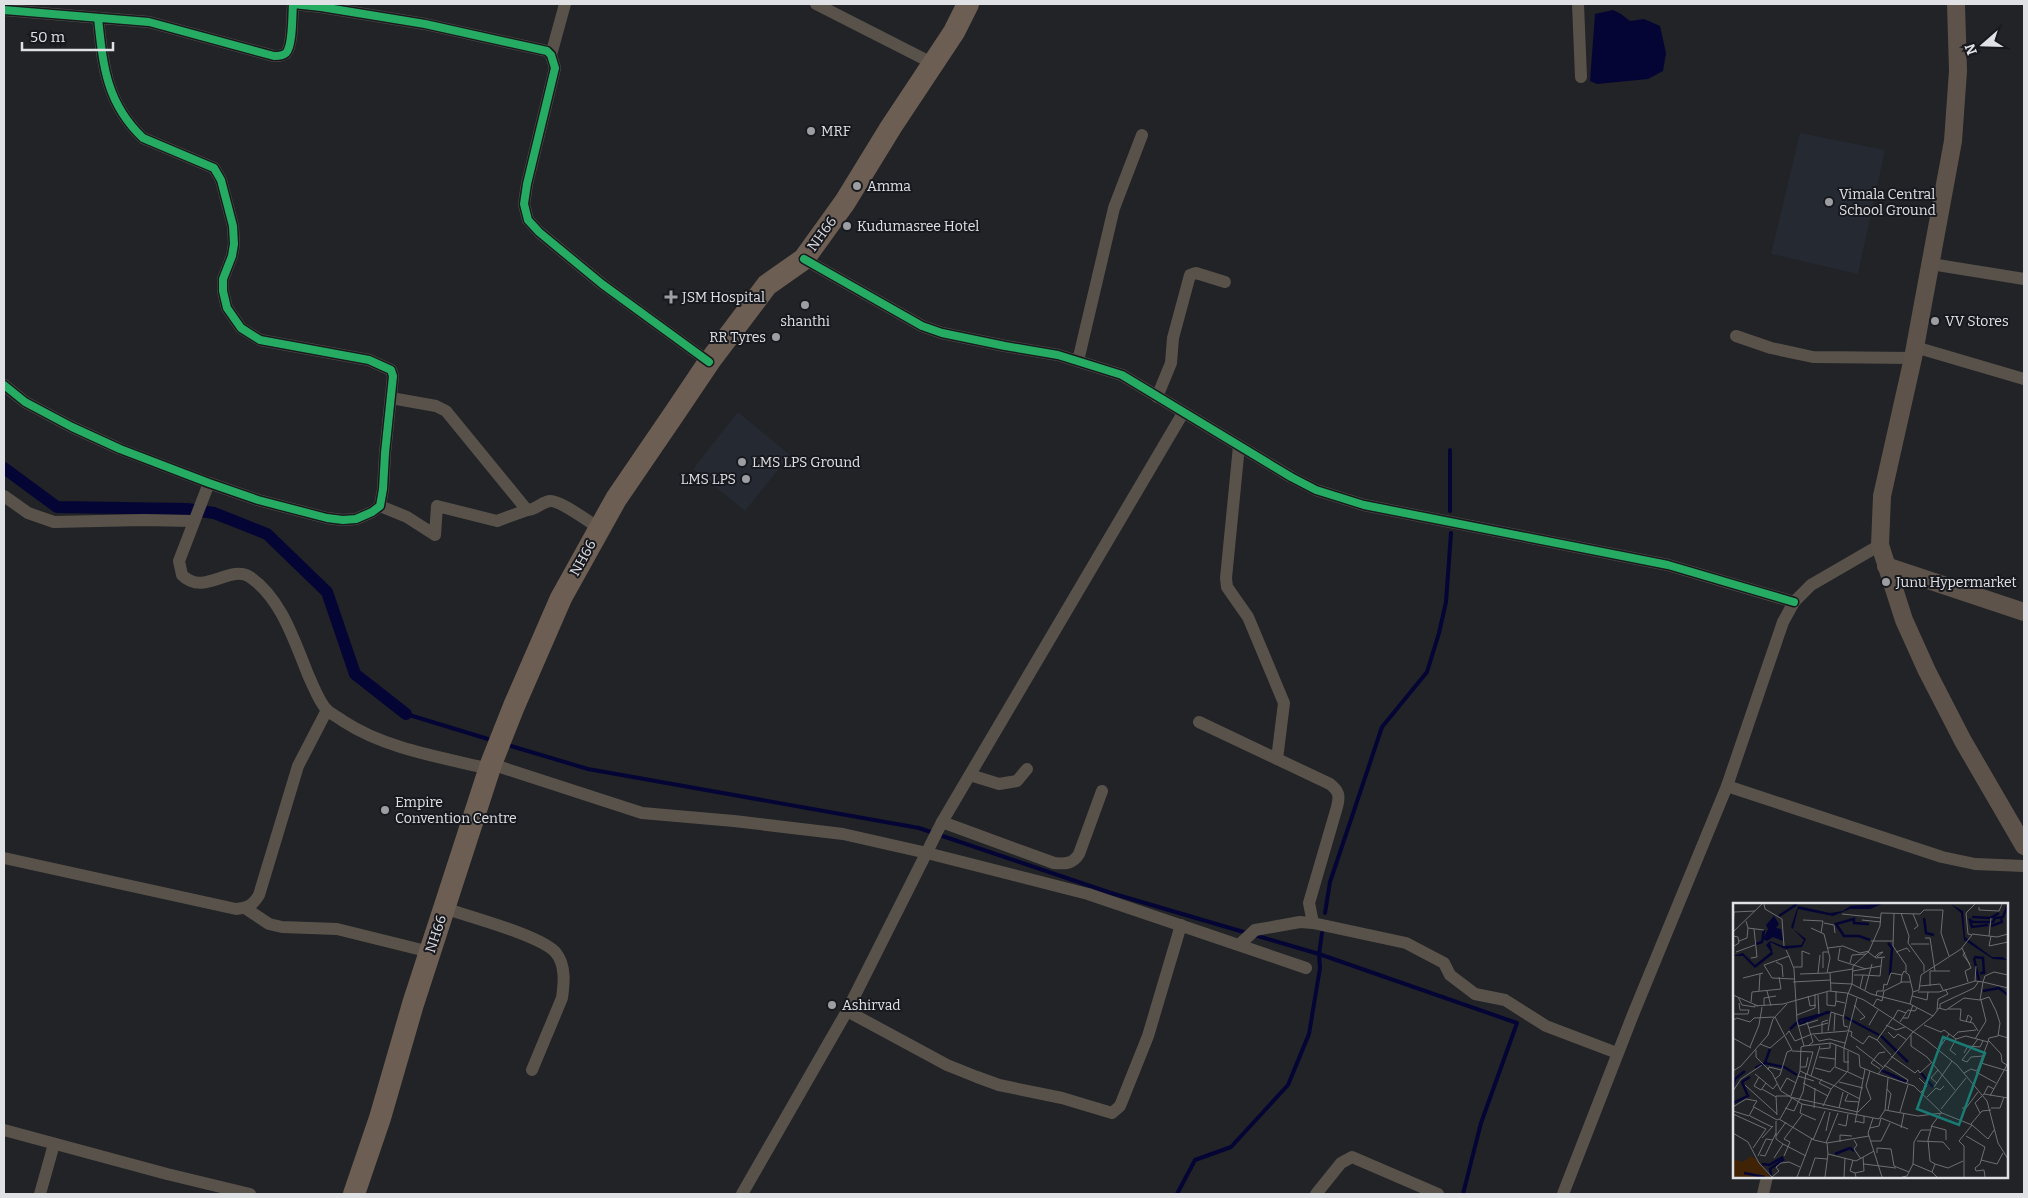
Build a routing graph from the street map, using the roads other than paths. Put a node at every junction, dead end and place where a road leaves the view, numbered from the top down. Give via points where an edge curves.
1 (293, 4) edge
2 (565, 4) edge
3 (816, 4) edge
4 (968, 4) edge
5 (1578, 4) edge
6 (1956, 4) edge
7 (4, 10) edge
8 (98, 18) junction
9 (551, 55) junction
10 (934, 64) junction
11 (1582, 77) dead end
12 (1142, 135) dead end
13 (804, 259) junction
14 (1930, 264) junction
15 (2024, 279) edge
16 (1225, 282) dead end
17 (1736, 336) dead end
18 (1914, 352) junction
19 (1078, 361) junction
20 (709, 362) junction
21 (2024, 379) edge
22 (4, 386) edge
23 (1157, 397) junction
24 (391, 398) junction
25 (1183, 413) junction
26 (1239, 446) junction
27 (209, 483) junction
28 (4, 496) edge
29 (380, 506) junction
30 (527, 510) junction
31 (194, 519) junction
32 (600, 528) junction
33 (1880, 545) junction
34 (1886, 566) junction
35 (1794, 602) junction
36 (2024, 612) edge
37 (327, 710) junction
38 (1199, 722) dead end
39 (1276, 759) junction
40 (490, 766) junction
41 (1027, 769) dead end
42 (970, 775) junction
43 (1727, 786) junction
44 (1102, 791) dead end
45 (941, 825) junction
46 (2024, 846) edge
47 (928, 850) junction
48 (4, 858) edge
49 (2024, 866) edge
50 (245, 908) junction
51 (444, 908) junction
52 (1314, 923) junction
53 (1181, 926) junction
54 (1241, 943) junction
55 (430, 952) junction
56 (1306, 968) dead end
57 (847, 1011) junction
58 (1618, 1053) junction
59 (532, 1070) dead end
60 (4, 1130) edge
61 (54, 1144) junction
62 (1767, 1178) edge
63 (40, 1194) edge
64 (250, 1194) edge
65 (354, 1194) edge
66 (742, 1194) edge
67 (1316, 1194) edge
68 (1438, 1194) edge
69 (1563, 1194) edge
70 (1763, 1194) edge

1 - 8 street via 288,51 274,56 149,22
1 - 9 street via 425,24 536,48
2 - 9 street
3 - 10 street
4 - 10 highway, NH66 / NH66
5 - 11 street
6 - 14 street via 1958,70 1953,141
7 - 8 street
8 - 24 street via 107,80 134,130 143,138 214,168 221,180 233,226 234,244 222,291 227,308 241,328 260,340 369,360 384,366 391,370 393,376
9 - 20 street via 554,68 552,84 524,204 528,220 602,284
10 - 13 highway, NH66 / NH66
12 - 19 street via 1114,208
13 - 19 street via 922,326
13 - 20 highway, NH66 / NH66 via 767,285
14 - 15 street
14 - 18 street
16 - 23 street via 1196,273 1190,275 1173,338 1170,363
17 - 18 street via 1813,357
18 - 21 street
18 - 33 street via 1882,496
19 - 23 street via 1122,375
20 - 32 highway, NH66 / NH66 via 616,498
22 - 27 street via 25,402 72,427
23 - 25 street
24 - 29 street
24 - 30 street via 436,406 446,411
25 - 26 street
25 - 42 street
26 - 35 street via 1308,486 1340,498 1668,565
26 - 39 street via 1226,578 1232,594 1248,617 1284,703
27 - 29 street via 326,518 356,519
27 - 31 street
28 - 31 street via 28,513 54,522
29 - 30 street via 407,517 435,535 438,506 497,521
30 - 32 street via 555,501
31 - 37 street via 179,561 182,575 198,583 231,575 250,578 273,600 282,615
32 - 40 highway, NH66 / NH66 via 561,598
33 - 34 street
33 - 35 street via 1811,585
34 - 36 street
34 - 46 street via 1904,620 1927,671
35 - 43 street via 1783,622
37 - 40 street via 357,730 384,741 423,753
37 - 50 street via 298,766 259,895 254,904
38 - 39 street
39 - 52 street via 1330,784 1339,794 1309,903
40 - 47 street via 642,813 843,834
40 - 51 highway, NH66 / NH66
41 - 42 street via 1017,781 999,784
42 - 45 street
43 - 49 street via 1942,857 1976,864
43 - 58 street
44 - 45 street via 1079,854 1070,863 1054,863
45 - 47 street
47 - 53 street via 1088,894
47 - 57 street
48 - 50 street via 236,909
50 - 55 street via 270,924 282,927 337,929
51 - 55 highway, NH66 / NH66
51 - 59 street via 540,941 556,952 562,962 562,998
52 - 54 street via 1300,922 1255,930
52 - 58 street via 1406,943 1444,963 1450,976 1475,994 1505,1000 1546,1026
53 - 54 street
53 - 57 street via 1148,1036 1120,1106 1112,1112 977,1077 946,1065
54 - 56 street
55 - 65 highway, NH66 / NH66
57 - 66 street
58 - 69 street
60 - 61 street
61 - 63 street
61 - 64 street
62 - 70 street
67 - 68 street via 1341,1163 1352,1157

